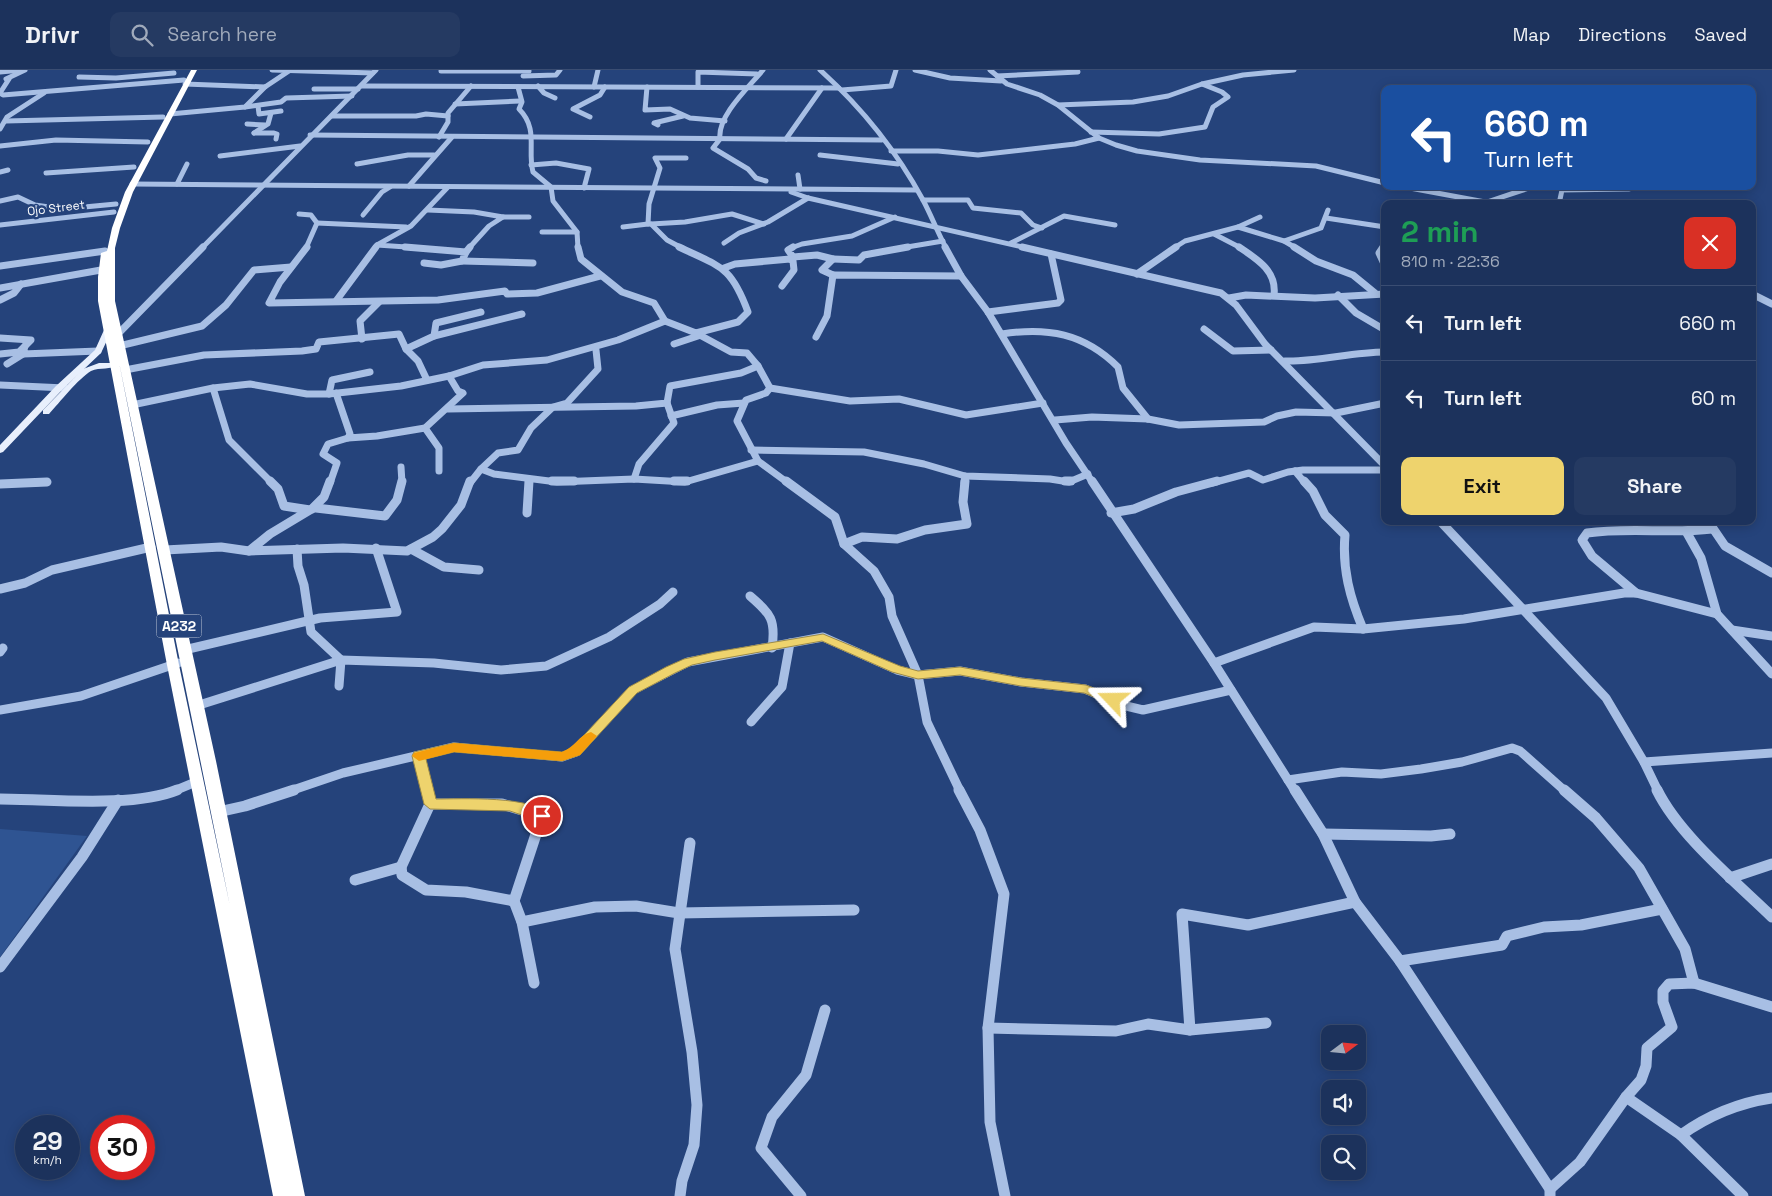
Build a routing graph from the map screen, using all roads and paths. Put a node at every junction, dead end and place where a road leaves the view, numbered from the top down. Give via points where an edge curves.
1 (25, 70) edge
2 (115, 70) edge
3 (194, 70) edge
4 (272, 70) edge
5 (484, 70) edge
6 (529, 70) edge
7 (560, 70) edge
8 (598, 70) edge
9 (763, 70) edge
10 (820, 70) edge
11 (896, 70) edge
12 (915, 70) edge
13 (990, 70) edge
14 (1228, 70) edge
15 (1294, 70) edge
16 (289, 71) edge
17 (0, 72) edge
18 (375, 72) edge
19 (1078, 72) dead end
20 (441, 74) edge
21 (758, 74) junction
22 (180, 76) edge
23 (523, 76) junction
24 (997, 76) junction
25 (79, 77) dead end
26 (116, 78) junction
27 (10, 79) junction
28 (1231, 79) junction
29 (1001, 81) junction
30 (0, 82) edge
31 (1202, 84) junction
32 (439, 86) junction
33 (471, 86) junction
34 (512, 86) junction
35 (538, 86) junction
36 (698, 86) junction
37 (265, 87) junction
38 (518, 87) junction
39 (594, 87) junction
40 (605, 87) junction
41 (647, 87) junction
42 (748, 87) junction
43 (360, 88) junction
44 (822, 88) junction
45 (314, 89) dead end
46 (840, 89) junction
47 (46, 92) junction
48 (2, 95) edge
49 (352, 96) junction
50 (555, 98) dead end
51 (520, 100) junction
52 (455, 104) junction
53 (1058, 105) junction
54 (258, 106) junction
55 (246, 107) junction
56 (282, 111) dead end
57 (271, 113) junction
58 (167, 115) junction
59 (332, 116) junction
60 (448, 116) junction
61 (683, 116) junction
62 (590, 117) dead end
63 (0, 118) edge
64 (7, 119) junction
65 (725, 121) junction
66 (247, 124) dead end
67 (268, 124) junction
68 (658, 125) dead end
69 (0, 129) edge
70 (109, 132) dead end
71 (1091, 132) junction
72 (310, 135) junction
73 (439, 137) junction
74 (452, 137) junction
75 (276, 138) dead end
76 (530, 138) junction
77 (720, 138) junction
78 (1099, 138) junction
79 (786, 139) junction
80 (882, 140) junction
81 (98, 141) junction
82 (0, 146) edge
83 (300, 146) junction
84 (146, 150) junction
85 (891, 151) junction
86 (434, 155) junction
87 (820, 155) dead end
88 (220, 156) dead end
89 (686, 158) dead end
90 (187, 164) dead end
91 (357, 164) dead end
92 (898, 164) junction
93 (530, 165) junction
94 (134, 167) junction
95 (8, 170) dead end
96 (767, 171) dead end
97 (0, 172) edge
98 (46, 173) dead end
99 (798, 175) dead end
100 (766, 181) junction
101 (1381, 183) edge
102 (132, 184) junction
103 (178, 184) junction
104 (262, 186) junction
105 (390, 186) junction
106 (409, 186) junction
107 (448, 187) junction
108 (551, 187) junction
109 (584, 188) junction
110 (654, 189) junction
111 (769, 189) junction
112 (800, 189) junction
113 (786, 190) junction
114 (916, 190) junction
115 (1422, 190) edge
116 (1523, 190) edge
117 (808, 198) junction
118 (923, 200) junction
119 (1476, 200) edge
120 (1493, 200) edge
121 (0, 201) edge
122 (115, 208) junction
123 (428, 210) junction
124 (1328, 210) dead end
125 (298, 214) dead end
126 (362, 215) dead end
127 (503, 217) junction
128 (529, 217) dead end
129 (895, 217) junction
130 (1260, 217) dead end
131 (1326, 218) junction
132 (317, 223) junction
133 (650, 224) junction
134 (764, 224) junction
135 (1115, 225) dead end
136 (1, 226) edge
137 (934, 226) junction
138 (1381, 226) edge
139 (623, 227) dead end
140 (1238, 227) junction
141 (1042, 228) junction
142 (399, 230) junction
143 (542, 232) dead end
144 (577, 232) junction
145 (1214, 234) junction
146 (943, 241) junction
147 (1284, 241) junction
148 (724, 243) dead end
149 (1011, 243) junction
150 (378, 245) junction
151 (105, 251) junction
152 (466, 252) junction
153 (1051, 254) junction
154 (792, 258) junction
155 (833, 259) junction
156 (462, 261) junction
157 (424, 263) dead end
158 (533, 263) dead end
159 (0, 266) edge
160 (291, 267) junction
161 (724, 268) junction
162 (101, 270) junction
163 (1137, 274) junction
164 (832, 275) junction
165 (600, 276) junction
166 (961, 276) junction
167 (21, 284) junction
168 (782, 286) dead end
169 (0, 288) edge
170 (1375, 293) junction
171 (1381, 294) edge
172 (1274, 295) junction
173 (1338, 295) junction
174 (1756, 296) edge
175 (1229, 298) junction
176 (0, 300) edge
177 (336, 301) junction
178 (379, 302) junction
179 (1772, 304) edge
180 (481, 312) dead end
181 (988, 312) junction
182 (522, 314) dead end
183 (665, 321) junction
184 (1381, 328) edge
185 (1204, 329) dead end
186 (699, 334) junction
187 (1002, 334) junction
188 (434, 336) junction
189 (114, 337) junction
190 (816, 337) dead end
191 (0, 338) edge
192 (362, 339) junction
193 (674, 344) dead end
194 (25, 346) junction
195 (406, 350) junction
196 (596, 350) dead end
197 (1271, 350) junction
198 (98, 352) junction
199 (1381, 352) edge
200 (0, 354) edge
201 (23, 354) junction
202 (1285, 361) junction
203 (7, 364) dead end
204 (758, 366) junction
205 (120, 367) junction
206 (83, 370) junction
207 (370, 372) dead end
208 (449, 376) junction
209 (427, 380) junction
210 (0, 386) edge
211 (59, 388) junction
212 (69, 388) junction
213 (213, 388) junction
214 (770, 388) junction
215 (333, 394) junction
216 (667, 403) junction
217 (744, 403) junction
218 (1043, 403) junction
219 (1381, 404) edge
220 (132, 405) junction
221 (553, 407) junction
222 (448, 409) junction
223 (1336, 413) junction
224 (672, 416) junction
225 (1148, 419) junction
226 (1054, 420) junction
227 (425, 428) junction
228 (348, 438) junction
229 (0, 450) edge
230 (751, 450) junction
231 (0, 459) edge
232 (758, 461) junction
233 (1381, 462) edge
234 (400, 467) dead end
235 (481, 469) junction
236 (1381, 470) edge
237 (439, 471) dead end
238 (1295, 471) junction
239 (1088, 474) junction
240 (965, 476) junction
241 (529, 479) junction
242 (634, 479) junction
243 (47, 482) dead end
244 (0, 484) edge
245 (313, 509) junction
246 (527, 513) dead end
247 (1111, 513) junction
248 (1444, 525) edge
249 (1710, 525) edge
250 (1687, 533) junction
251 (844, 544) junction
252 (151, 547) junction
253 (376, 548) junction
254 (297, 549) junction
255 (411, 549) junction
256 (164, 550) junction
257 (249, 552) junction
258 (479, 570) dead end
259 (1772, 573) edge
260 (0, 589) edge
261 (673, 592) dead end
262 (1636, 593) junction
263 (750, 596) dead end
264 (1526, 611) junction
265 (1717, 614) junction
266 (310, 621) junction
267 (1363, 629) junction
268 (1732, 630) junction
269 (1772, 636) edge
270 (790, 643) junction
271 (772, 648) junction
272 (185, 655) junction
273 (341, 660) junction
274 (1214, 663) junction
275 (173, 665) junction
276 (1772, 674) edge
277 (918, 675) junction
278 (339, 686) dead end
279 (1231, 690) junction
280 (196, 706) junction
281 (0, 710) edge
282 (751, 722) dead end
283 (1772, 753) edge
284 (419, 756) junction
285 (1644, 762) junction
286 (198, 780) junction
287 (1288, 780) junction
288 (0, 799) edge
289 (118, 800) junction
290 (430, 804) junction
291 (218, 812) junction
292 (1322, 834) junction
293 (1450, 834) dead end
294 (690, 843) dead end
295 (1772, 864) edge
296 (401, 867) junction
297 (1730, 878) junction
298 (355, 880) dead end
299 (514, 901) junction
300 (1355, 902) junction
301 (854, 910) dead end
302 (1662, 910) junction
303 (679, 913) junction
304 (1772, 917) edge
305 (522, 922) junction
306 (1400, 960) junction
307 (0, 968) edge
308 (534, 983) dead end
309 (1694, 983) junction
310 (1772, 1007) edge
311 (825, 1010) dead end
312 (1266, 1023) dead end
313 (988, 1028) junction
314 (1190, 1030) junction
315 (1626, 1097) junction
316 (1772, 1098) edge
317 (1681, 1135) junction
318 (1550, 1192) edge
319 (282, 1196) edge
320 (296, 1196) edge
321 (680, 1196) edge
322 (801, 1196) edge
323 (1005, 1196) edge
324 (1743, 1196) edge

1 - 17 street
1 - 27 street
2 - 26 street
3 - 22 highway, A232
4 - 16 street
5 - 6 street
5 - 20 street
6 - 23 street
7 - 23 street via 556,75
8 - 39 street
9 - 21 street
10 - 46 street
11 - 46 street via 891,86
12 - 29 street via 942,77
13 - 24 street
14 - 28 street
15 - 28 street
16 - 18 street
16 - 37 street
18 - 43 street
19 - 24 street
20 - 32 street
21 - 36 street via 698,72
21 - 42 street
22 - 26 street
22 - 37 street
22 - 47 street
22 - 58 highway, A232
23 - 34 street
24 - 29 street
25 - 26 street
27 - 30 street
27 - 48 street via 0,93
28 - 31 street
29 - 53 street via 1040,94
31 - 53 street via 1168,96 1133,102
31 - 71 street via 1228,97 1213,107 1205,127 1159,134
32 - 33 street
32 - 43 street
33 - 34 street
33 - 52 street
34 - 38 street
35 - 38 street
35 - 39 street
35 - 50 street
36 - 41 street
36 - 42 street
37 - 55 street
38 - 51 street
39 - 40 street
40 - 41 street
40 - 62 street via 600,95 572,109
41 - 61 street via 645,110 670,109
42 - 44 street
42 - 65 street
43 - 45 street
43 - 49 street
44 - 46 street
44 - 79 street
46 - 80 street
47 - 48 street
47 - 64 street
49 - 54 street via 286,98
49 - 59 street
51 - 52 street
51 - 76 street via 522,105 519,109 526,116
52 - 60 street
53 - 71 street
54 - 55 street
54 - 57 street via 259,114
55 - 58 street
56 - 57 street
57 - 67 street
58 - 64 street
58 - 84 highway, A232
59 - 60 street
59 - 72 street
60 - 73 street
61 - 65 street
61 - 68 street via 654,123
63 - 64 street
64 - 69 street
65 - 77 street via 719,130
66 - 67 street
67 - 75 street via 254,133 274,133
70 - 81 street
71 - 78 street
72 - 73 street
72 - 83 street
73 - 74 street
74 - 76 street
74 - 86 street
76 - 77 street
76 - 93 street via 533,154
77 - 79 street
77 - 100 street via 713,148 716,151
78 - 85 street via 1075,144 978,155
78 - 101 street via 1137,151 1200,160 1316,166
79 - 80 street
80 - 85 street
81 - 82 street via 39,141
81 - 84 street
83 - 88 street
83 - 104 street
84 - 94 highway, A232
84 - 102 highway, A232
85 - 92 street
86 - 91 street via 408,155
86 - 106 street
87 - 92 street
89 - 110 street via 656,158 660,168
90 - 103 street
92 - 114 street
93 - 108 street via 538,178
93 - 109 street via 556,163 589,169
94 - 98 street
94 - 122 highway, A232
95 - 97 street
96 - 100 street
99 - 112 street
100 - 111 street
102 - 103 street
102 - 189 highway, A232 via 111,248
103 - 104 street
104 - 105 street
104 - 189 street
105 - 106 street
105 - 126 street
106 - 107 street
107 - 108 street
107 - 123 street
108 - 109 street
108 - 144 street via 556,206
109 - 110 street
110 - 111 street
110 - 133 street via 649,204
111 - 113 street
112 - 113 street
112 - 114 street
113 - 117 street
114 - 118 street
115 - 119 street
116 - 120 street
117 - 129 street
117 - 134 street
118 - 137 street
118 - 141 street via 968,200 973,208 1021,213
121 - 122 street via 18,198 35,205 63,209
122 - 136 street, Ojo Street
122 - 151 highway, A232
123 - 127 street
123 - 142 street via 411,226
124 - 131 street
125 - 132 street via 311,214
127 - 128 street
127 - 152 street via 489,226
129 - 137 street
129 - 154 street via 878,227 846,237 796,244 788,250
130 - 140 street
131 - 138 street
131 - 147 street via 1321,228
132 - 142 street
132 - 160 street via 309,245
133 - 134 street via 732,214
133 - 139 street
133 - 161 street via 658,235 680,250
134 - 148 street via 739,233
135 - 141 street via 1064,216
137 - 146 street
137 - 149 street
140 - 145 street
140 - 147 street
141 - 149 street
142 - 150 street
143 - 144 street
144 - 165 street via 582,259
145 - 163 street via 1174,246 1166,256
145 - 172 street via 1246,251 1269,272 1276,284
146 - 155 street via 864,255 859,260
146 - 166 street
147 - 170 street via 1316,261 1353,275
149 - 153 street
150 - 152 street
150 - 177 street via 341,290
151 - 159 street
151 - 162 highway, A232
152 - 156 street
153 - 163 street
153 - 181 street via 1061,300 1058,303
154 - 155 street via 817,255
154 - 161 street
154 - 168 street via 794,270
155 - 164 street via 822,270
156 - 157 street via 441,265
156 - 158 street
160 - 177 street via 269,304
160 - 189 street via 254,270 226,305 202,326
161 - 186 street via 735,282 748,314 738,322
162 - 167 street
162 - 189 highway, A232
163 - 175 street via 1215,291
164 - 166 street
164 - 190 street via 827,316
165 - 178 street via 537,294 507,294 504,291 438,300
165 - 183 street via 622,292 658,306
166 - 181 street
167 - 169 street
167 - 176 street via 14,293
170 - 171 street
170 - 173 street
172 - 173 street via 1315,298
172 - 175 street
173 - 184 street via 1356,314
174 - 179 street
175 - 197 street
177 - 178 street
178 - 192 street via 357,324
180 - 188 street via 436,323
181 - 187 street
182 - 188 street
183 - 186 street
183 - 208 street via 618,340 547,360 482,365
185 - 197 street via 1233,351
186 - 193 street
186 - 204 street via 731,352 747,353
187 - 218 street
187 - 225 street via 1030,329 1075,336 1118,367 1122,386
188 - 195 street
189 - 198 main road
189 - 205 highway, A232
189 - 205 highway, A232
191 - 194 street via 31,340
192 - 195 street via 399,334
192 - 205 street via 320,342 316,349 302,351 204,356
194 - 200 street via 19,352
194 - 201 street
195 - 209 street via 418,361
196 - 221 street via 598,369 567,403
197 - 202 street
198 - 201 street
198 - 206 main road
199 - 202 street via 1310,362
201 - 203 street
202 - 223 street
204 - 214 street
204 - 216 street via 741,373 670,386
205 - 206 main road via 98,365
205 - 220 highway, A232
205 - 252 highway, A232
206 - 211 main road
206 - 212 main road
207 - 215 street via 332,380
208 - 209 street
208 - 222 street via 458,391 463,393
209 - 215 street
210 - 211 street
211 - 212 street
211 - 229 main road
212 - 231 main road
213 - 215 street via 262,385 307,394
213 - 220 street
213 - 245 street via 229,440 278,489 284,506
214 - 217 street
214 - 218 street via 850,401 899,399 966,415
215 - 228 street via 350,434
216 - 221 street
216 - 224 street
217 - 224 street via 717,405
217 - 230 street via 736,421
218 - 226 street
219 - 223 street
220 - 256 highway, A232
221 - 222 street
221 - 235 street via 532,428 518,450 498,454
222 - 227 street
223 - 225 street via 1296,412 1264,422 1179,425
223 - 233 street
224 - 242 street via 674,424 639,464
225 - 226 street via 1092,417
226 - 239 street
227 - 228 street
227 - 237 street via 442,454
228 - 245 street via 328,444 323,454 337,463 324,497
230 - 232 street
230 - 240 street via 864,452
232 - 242 street via 686,482
232 - 251 street via 801,489 835,517
234 - 245 street via 403,480 400,494 391,512 385,516
235 - 241 street
235 - 255 street via 471,479 461,505 442,529
236 - 238 street
238 - 247 street via 1278,473 1265,480 1249,473 1230,477 1176,492 1134,509
238 - 267 street via 1313,491 1325,515 1346,535 1343,566
239 - 240 street via 1069,482
239 - 247 street
240 - 251 street via 963,502 967,524 925,530 897,539 862,537
241 - 242 street via 557,482
241 - 246 street
243 - 244 street
245 - 257 street via 270,534
247 - 274 street
248 - 264 street
249 - 250 street
249 - 259 street via 1725,546
250 - 262 street via 1600,530 1587,533 1582,540 1592,556
250 - 265 street via 1701,558
251 - 277 street via 874,570 889,597 892,616
252 - 260 street via 52,570 25,583
252 - 275 highway, A232
253 - 254 street
253 - 255 street
253 - 266 street via 397,612 341,615
254 - 257 street
254 - 266 street
255 - 258 street via 444,567
256 - 257 street via 221,547
256 - 272 highway, A232
261 - 273 street via 609,637 546,666 501,670 434,663
262 - 264 street
262 - 265 street
263 - 271 street via 773,617
264 - 267 street
264 - 285 street via 1606,698
265 - 268 street
266 - 272 street
266 - 273 street via 311,632
267 - 274 street via 1314,627
268 - 269 street
268 - 276 street
270 - 271 street
270 - 277 street via 823,637 897,670
270 - 282 street via 782,687
271 - 284 street via 715,656 670,670 633,690 576,752 562,757 454,747
272 - 275 street
272 - 280 highway, A232
273 - 278 street
273 - 280 street
274 - 279 street
275 - 281 street via 81,696
275 - 286 highway, A232
277 - 279 street via 960,671 1086,689 1122,705 1143,710
277 - 313 street via 927,722 980,830 1004,894
279 - 287 street
280 - 291 highway, A232
283 - 285 street
284 - 290 street
284 - 291 street via 343,773
285 - 297 street via 1662,802
286 - 289 street via 164,795
286 - 319 highway, A232
287 - 292 street
287 - 302 street via 1342,772 1380,774 1421,769 1512,748 1543,770 1596,818 1639,868
288 - 289 street
289 - 307 street via 82,857
290 - 296 street
290 - 299 street via 510,806 542,816
291 - 320 highway, A232
292 - 293 street
292 - 300 street
294 - 303 street
295 - 297 street
296 - 298 street
296 - 299 street via 402,875 426,890 466,892
297 - 304 street
299 - 305 street
300 - 306 street
300 - 314 street via 1248,925 1182,914
301 - 303 street
302 - 306 street via 1544,927 1508,936 1502,945
302 - 309 street via 1685,949
303 - 305 street via 636,906 595,907
303 - 321 street via 675,949 697,1105 694,1145
305 - 308 street
306 - 318 street
309 - 310 street
309 - 315 street via 1668,984 1663,991 1663,1002 1672,1027 1647,1048 1641,1080
311 - 322 street via 806,1075 772,1117 760,1148
312 - 314 street
313 - 314 street via 1116,1031 1148,1024
313 - 323 street via 990,1122
315 - 317 street
315 - 318 street via 1580,1162
316 - 317 street via 1752,1100 1701,1120
317 - 324 street

